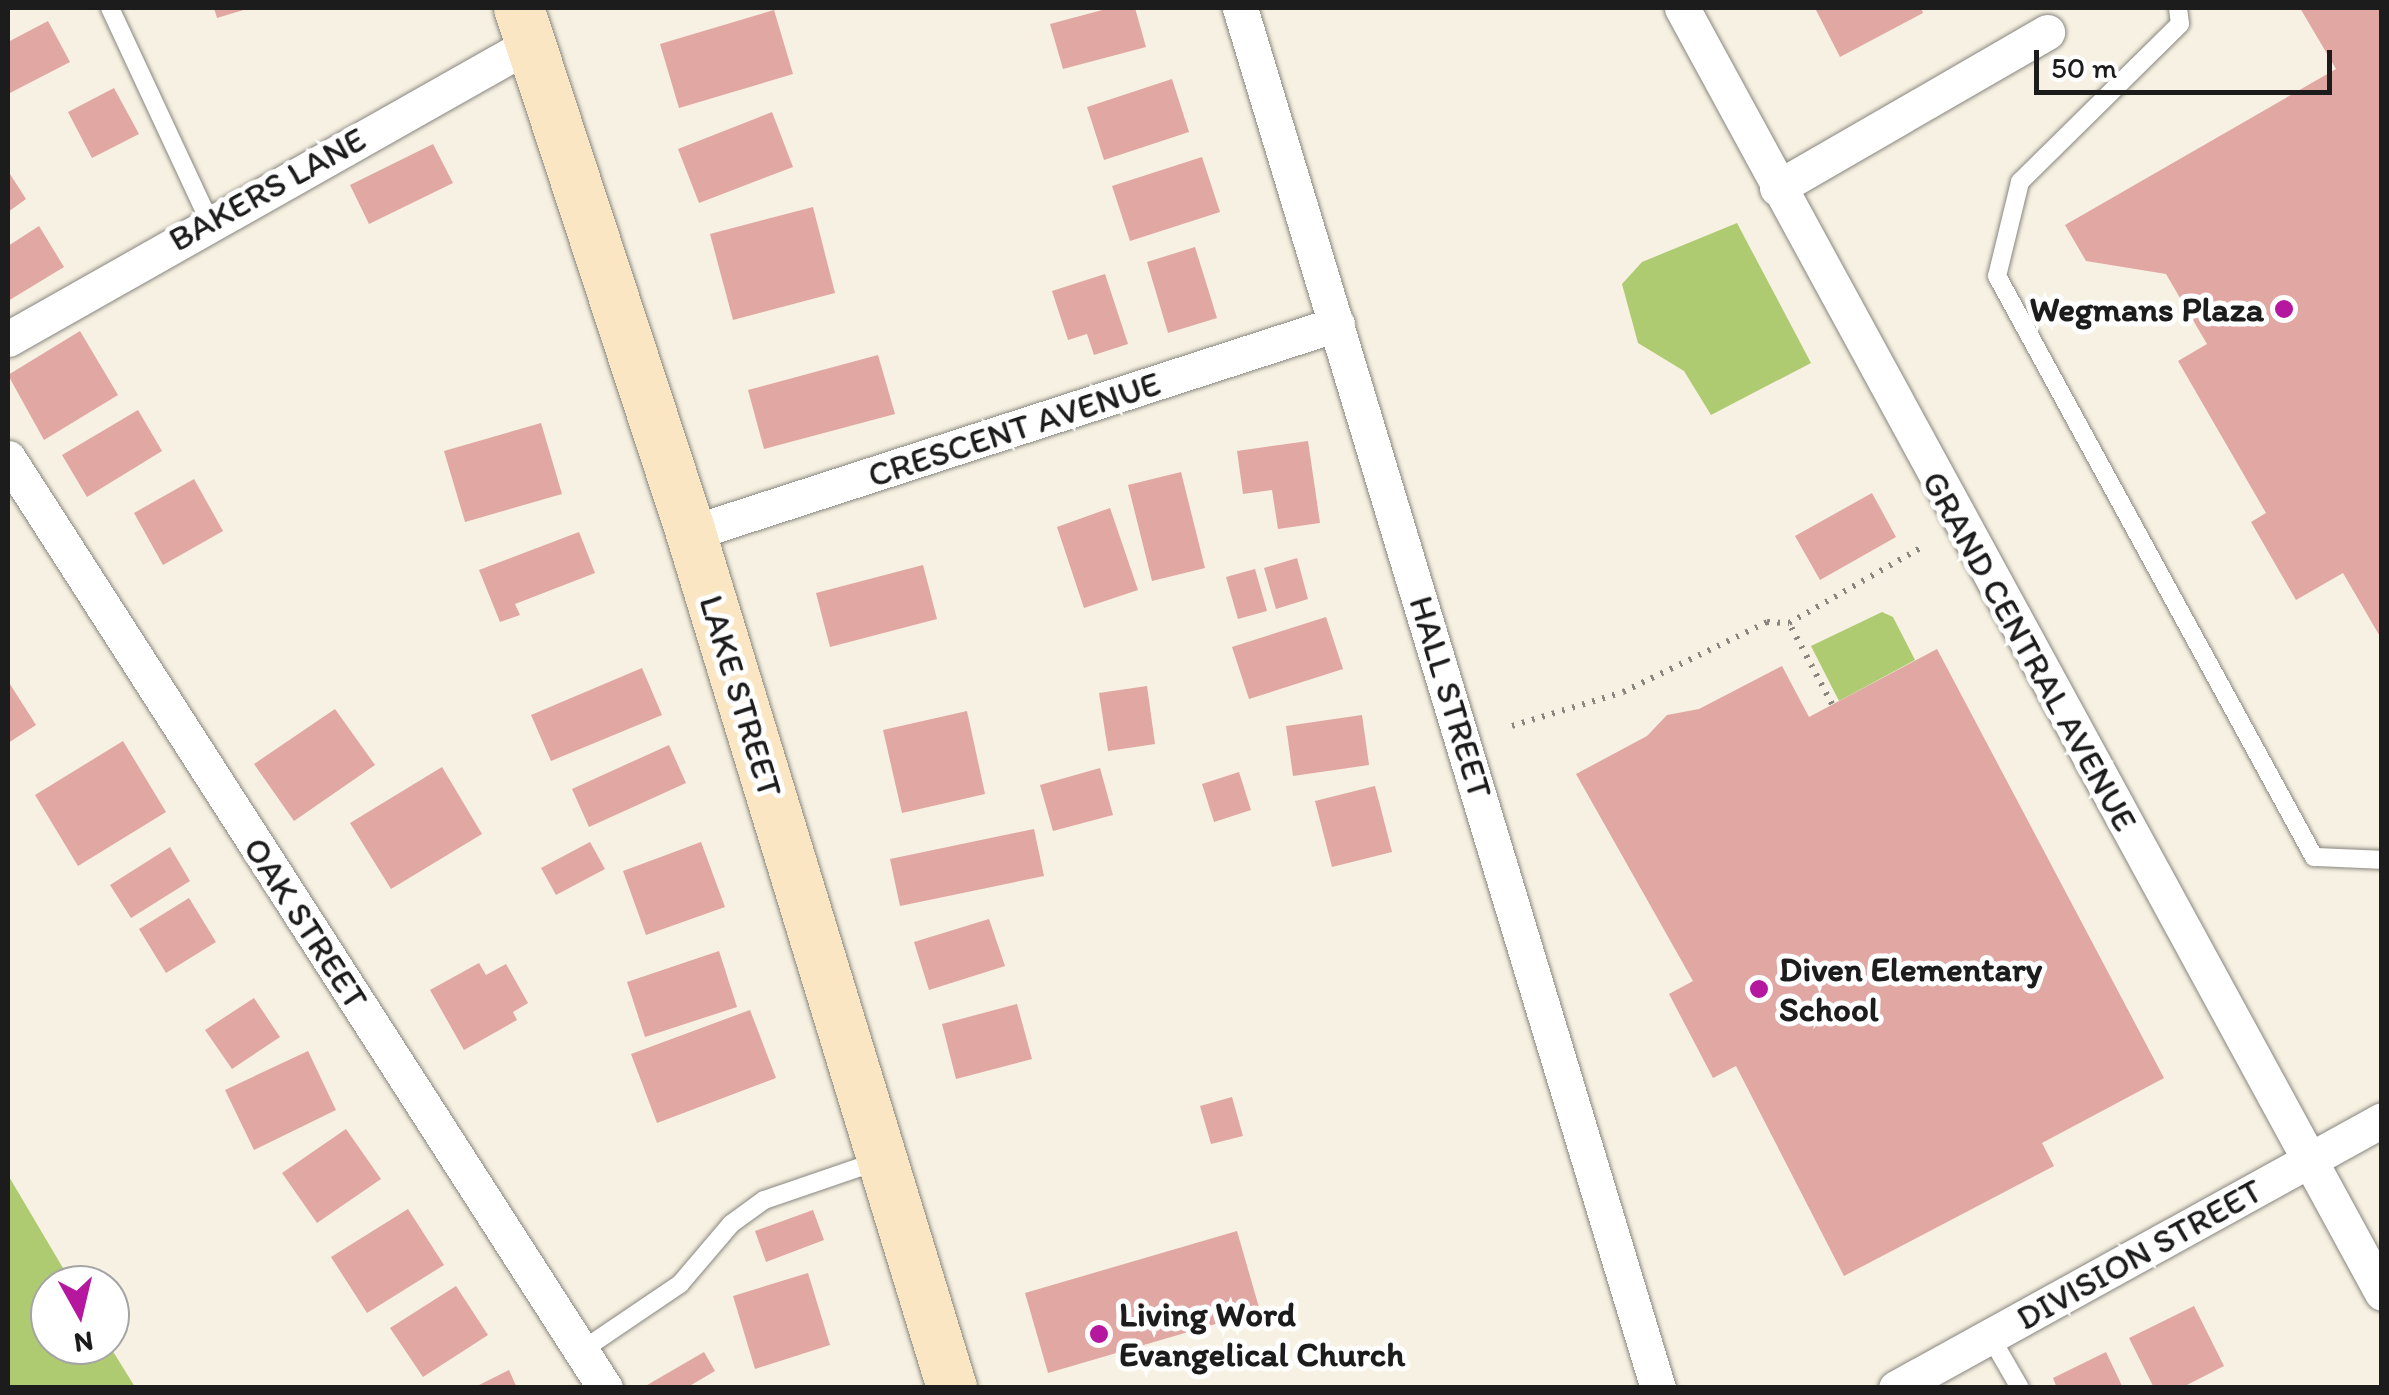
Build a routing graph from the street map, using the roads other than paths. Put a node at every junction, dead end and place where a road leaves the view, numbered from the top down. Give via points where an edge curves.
1 (110, 8) edge
2 (1240, 8) edge
3 (1682, 8) edge
4 (2178, 8) edge
5 (525, 26) edge
6 (2046, 32) dead end
7 (1777, 188) junction
8 (209, 220) junction
9 (1337, 324) junction
10 (8, 339) edge
11 (8, 458) edge
12 (691, 532) junction
13 (2382, 860) edge
14 (2382, 1120) edge
15 (883, 1160) junction
16 (2308, 1160) junction
17 (2382, 1292) edge
18 (1990, 1336) junction
19 (581, 1351) junction
20 (604, 1388) edge
21 (952, 1388) edge
22 (1658, 1388) edge
23 (1896, 1388) edge
24 (2020, 1388) edge

1 - 8 lane
2 - 9 street, HALL STREET
3 - 7 street, GRAND CENTRAL AVENUE
4 - 13 lane via 2180,24 2020,182 1997,276 2314,857
5 - 8 street, BAKERS LANE
5 - 12 main road, LAKE STREET
6 - 7 street
7 - 16 street, GRAND CENTRAL AVENUE
8 - 10 street, BAKERS LANE
9 - 12 street, CRESCENT AVENUE
9 - 22 street, HALL STREET
11 - 19 street, OAK STREET
12 - 15 main road, LAKE STREET
14 - 16 street, DIVISION STREET
15 - 19 lane via 764,1200 731,1224 680,1284
15 - 21 main road, LAKE STREET
16 - 17 street, GRAND CENTRAL AVENUE
16 - 18 street, DIVISION STREET
18 - 23 street, DIVISION STREET
18 - 24 lane
19 - 20 street, OAK STREET

